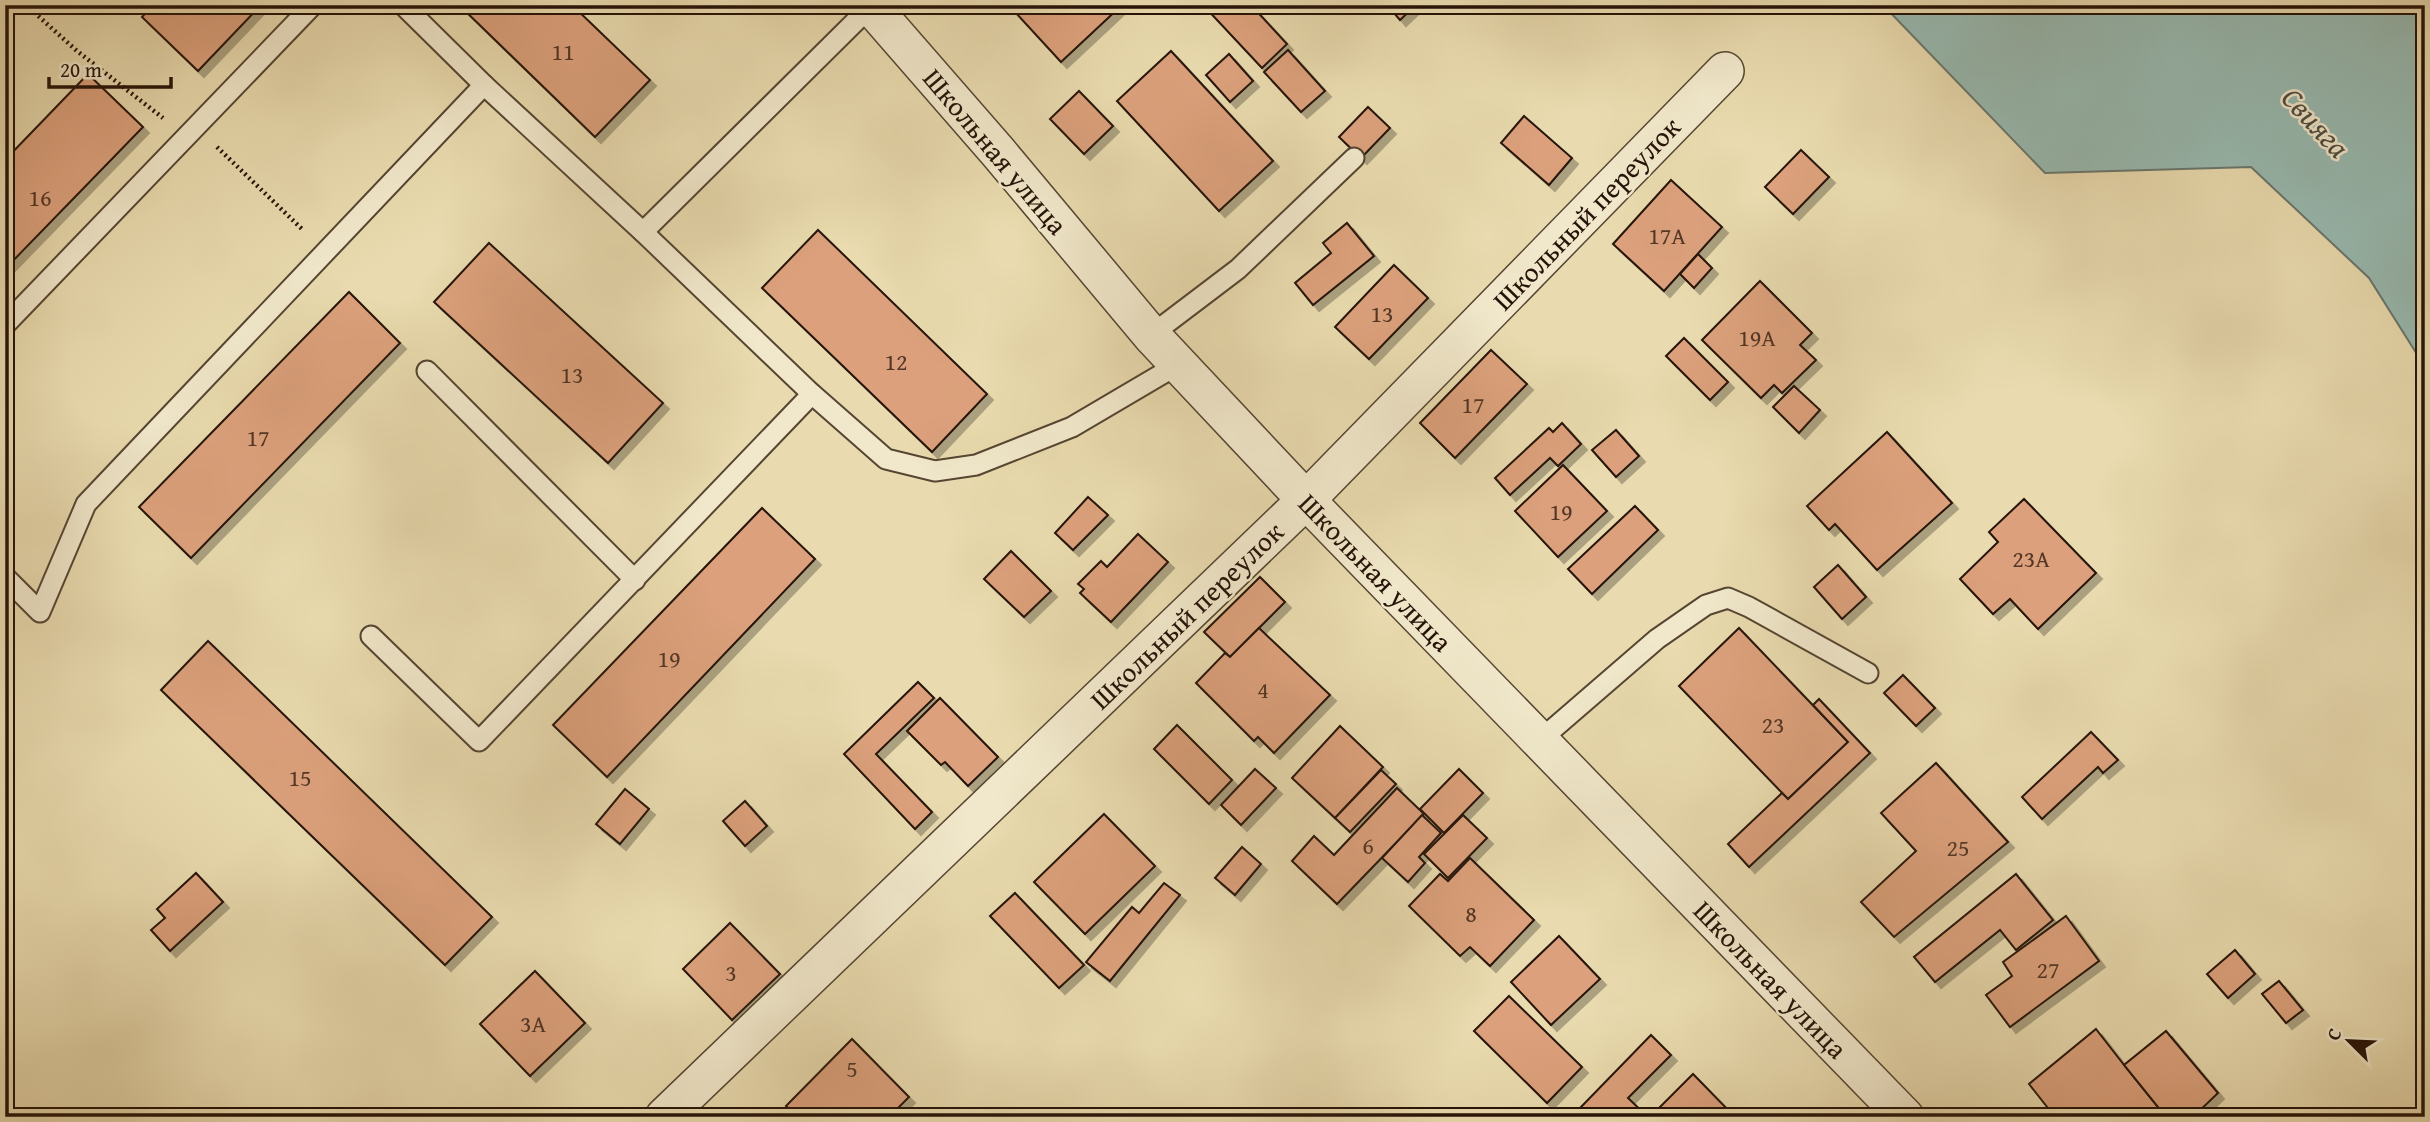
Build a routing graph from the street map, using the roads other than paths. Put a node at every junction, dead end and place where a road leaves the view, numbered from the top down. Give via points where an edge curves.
1 (313, 5) edge
2 (403, 5) edge
3 (871, 6) edge
4 (1725, 71) dead end
5 (484, 85) junction
6 (1354, 158) dead end
7 (643, 232) junction
8 (5, 325) edge
9 (1151, 335) junction
10 (1179, 364) junction
11 (426, 371) dead end
12 (812, 394) junction
13 (1306, 500) junction
14 (5, 577) edge
15 (635, 580) junction
16 (372, 636) dead end
17 (1868, 673) dead end
18 (1539, 741) junction
19 (664, 1117) edge
20 (1905, 1117) edge

1 - 8 lane
2 - 5 lane
3 - 7 lane
3 - 9 street, Школьная улица
4 - 13 street, Школьный переулок
5 - 7 lane
5 - 14 lane via 86,505 40,612
6 - 9 lane via 1238,269
7 - 12 lane
9 - 10 street, Школьная улица
10 - 12 lane via 1072,427 976,465 935,471 886,459
10 - 13 street, Школьная улица
11 - 15 lane
12 - 15 lane
13 - 18 street, Школьная улица
13 - 19 street, Школьный переулок
15 - 16 lane via 479,741
17 - 18 lane via 1728,598 1706,606 1657,639
18 - 20 street, Школьная улица

